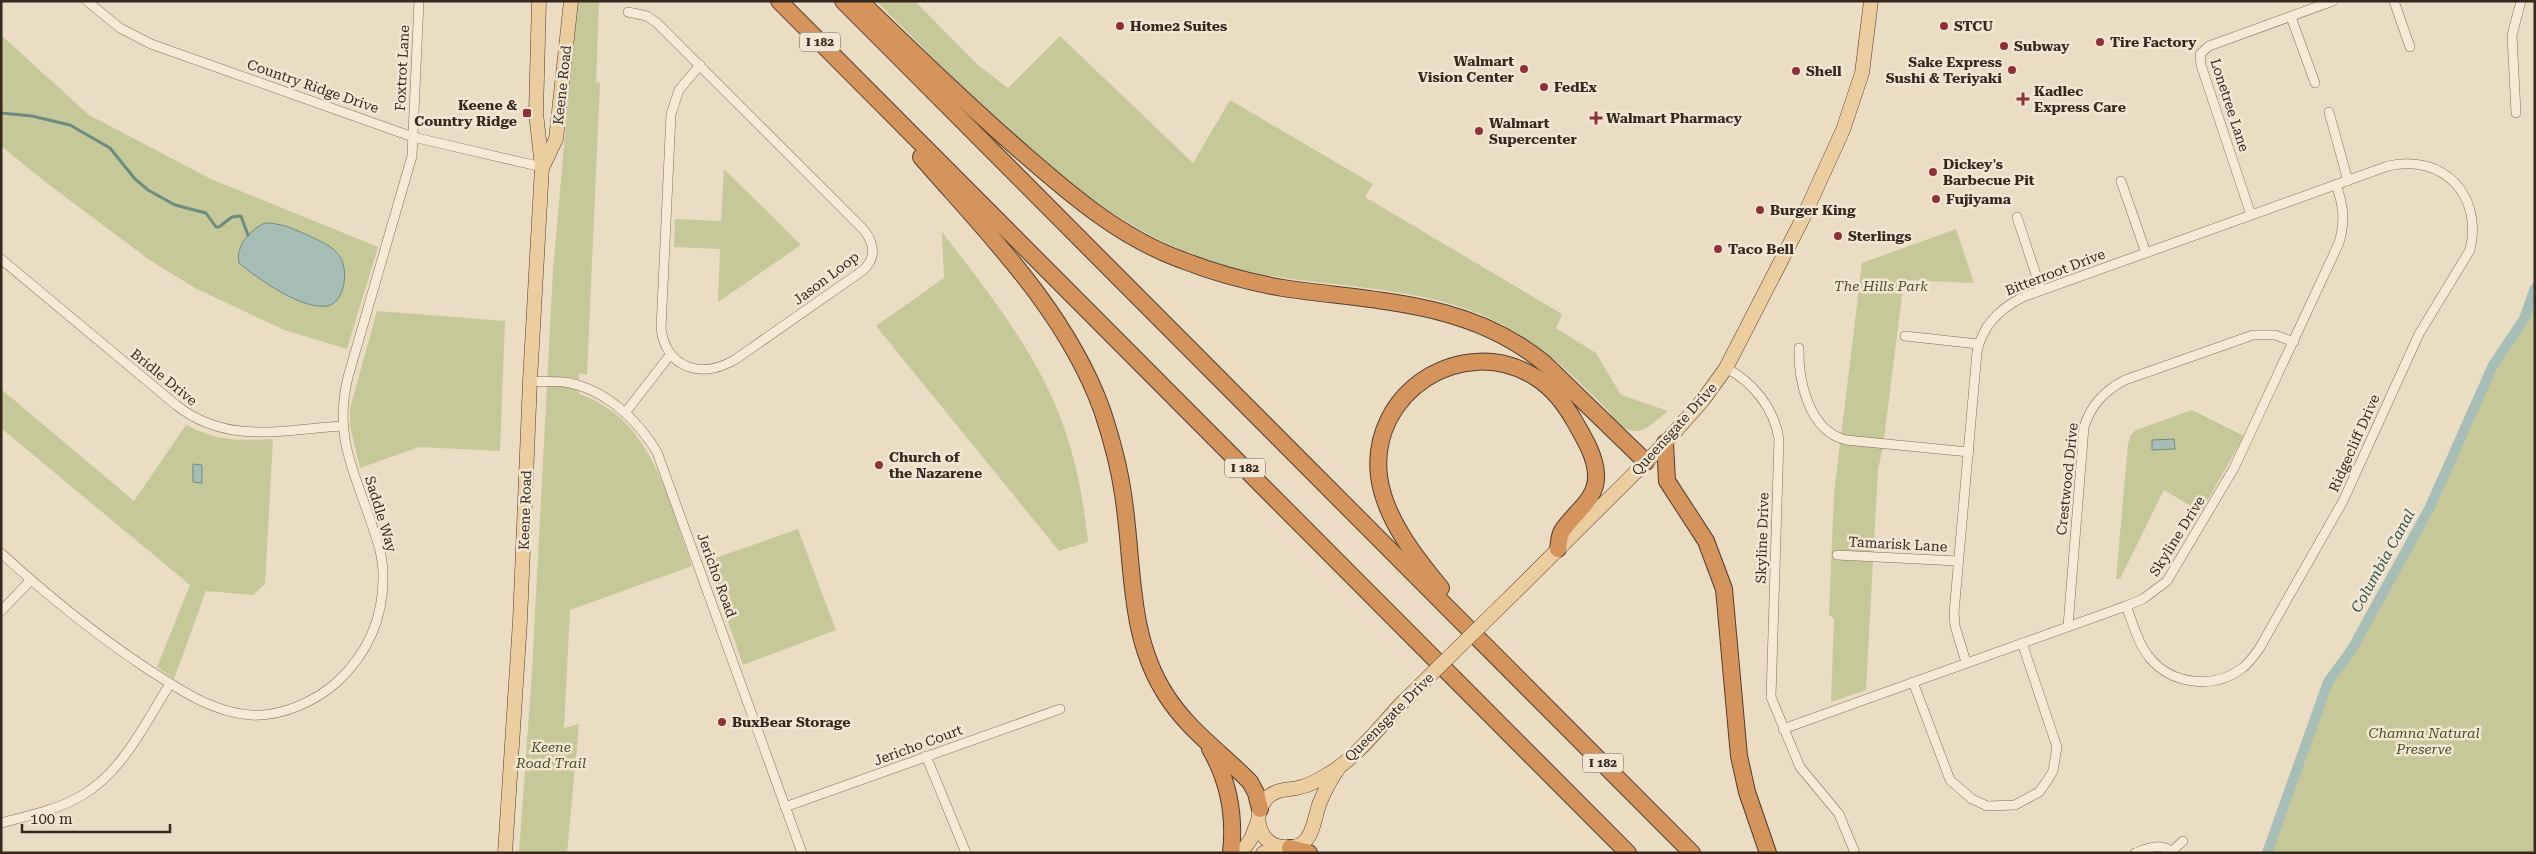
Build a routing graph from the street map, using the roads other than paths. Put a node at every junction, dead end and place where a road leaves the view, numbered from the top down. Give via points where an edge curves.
1 (87, 1) edge
2 (419, 1) edge
3 (539, 1) edge
4 (571, 1) edge
5 (780, 1) edge
6 (843, 1) edge
7 (860, 1) edge
8 (1872, 1) edge
9 (2333, 1) edge
10 (2394, 1) edge
11 (2521, 1) edge
12 (628, 12) dead end
13 (2291, 17) junction
14 (2410, 47) dead end
15 (700, 65) junction
16 (861, 83) junction
17 (2315, 83) dead end
18 (2329, 112) dead end
19 (2516, 113) dead end
20 (413, 137) junction
21 (542, 167) junction
22 (2121, 181) dead end
23 (2348, 181) junction
24 (2336, 185) junction
25 (2251, 215) junction
26 (2017, 217) dead end
27 (2146, 253) junction
28 (1, 259) edge
29 (2041, 290) junction
30 (1905, 336) dead end
31 (2294, 342) junction
32 (1978, 344) junction
33 (1799, 348) dead end
34 (670, 355) junction
35 (1726, 368) junction
36 (530, 381) junction
37 (625, 413) junction
38 (342, 426) junction
39 (1665, 443) junction
40 (1969, 452) junction
41 (1646, 462) junction
42 (1558, 549) junction
43 (1, 554) edge
44 (1836, 555) dead end
45 (1958, 561) junction
46 (30, 580) junction
47 (2126, 606) junction
48 (1, 611) edge
49 (2068, 626) junction
50 (2022, 643) junction
51 (1966, 662) junction
52 (1514, 673) junction
53 (1913, 682) junction
54 (170, 684) junction
55 (1060, 708) dead end
56 (1783, 729) junction
57 (1205, 740) junction
58 (926, 756) junction
59 (1338, 769) junction
60 (785, 806) junction
61 (1259, 815) junction
62 (1, 823) edge
63 (2183, 841) dead end
64 (1286, 848) junction
65 (2173, 852) edge
66 (505, 853) edge
67 (802, 853) edge
68 (966, 853) edge
69 (1231, 853) edge
70 (1241, 853) edge
71 (1263, 853) edge
72 (1309, 853) edge
73 (1628, 853) edge
74 (1692, 853) edge
75 (1768, 853) edge
76 (1855, 853) edge
77 (2136, 853) edge

1 - 20 street, Country Ridge Drive via 120,28 151,44
2 - 20 street, Foxtrot Lane
3 - 21 main road, Keene Road via 536,113
4 - 21 main road, Keene Road via 556,139
5 - 16 highway, I 182
6 - 52 highway, I 182
7 - 41 highway via 973,110 1081,204 1107,221 1180,260 1239,279 1424,307 1490,328 1544,363
8 - 35 main road, Queensgate Drive via 1862,73 1843,130 1802,220
9 - 13 street, Lonetree Lane
10 - 14 street
11 - 19 street via 2512,34
12 - 15 street, Jason Loop via 657,22
13 - 17 street
13 - 25 street, Lonetree Lane via 2209,46 2200,54 2201,66
15 - 34 street via 679,90 671,114 660,329
15 - 34 street, Jason Loop via 864,230 874,252 872,261 862,271 726,365 707,370 688,367
16 - 57 highway via 1023,276 1059,323 1080,360 1102,410 1117,462 1134,604 1142,642 1152,671 1167,697
16 - 73 highway, I 182
18 - 23 street
20 - 21 street, Country Ridge Drive
20 - 38 street, Saddle Way via 412,156 344,393
21 - 36 main road, Keene Road
22 - 27 street
23 - 24 street, Bitterroot Drive
23 - 47 street, Ridgecliff Drive via 2403,162 2434,168 2451,180 2465,197 2473,222 2473,238 2464,264 2412,347 2334,518 2259,649 2243,668 2232,675 2197,682 2166,672 2148,656
24 - 25 street, Bitterroot Drive
24 - 31 street, Skyline Drive via 2342,204 2343,229
25 - 27 street, Bitterroot Drive
26 - 29 street
27 - 29 street, Bitterroot Drive
28 - 38 street, Bridle Drive via 176,405 200,421 220,429 247,432
29 - 32 street, Bitterroot Drive via 2004,308 1986,328
30 - 32 street
31 - 47 street, Skyline Drive via 2244,449 2174,571 2158,589
31 - 49 street, Crestwood Drive via 2275,335 2252,335 2125,380 2098,400 2084,427
32 - 40 street, Bitterroot Drive
33 - 40 street via 1802,387 1816,418 1832,436
34 - 37 street
35 - 39 main road, Queensgate Drive
35 - 56 street, Skyline Drive via 1753,388 1773,418 1778,434 1770,687
36 - 37 street, Jericho Road via 564,382 583,387
36 - 66 main road, Keene Road via 520,621
37 - 60 street, Jericho Road via 648,438 664,467
38 - 54 street, Saddle Way via 346,450 380,549 383,572 380,611 372,635 359,657 324,692 300,705 265,714 239,714 215,707
39 - 41 main road, Queensgate Drive
39 - 75 highway via 1668,481 1706,541 1724,589 1739,756 1747,792
40 - 45 street, Bitterroot Drive
41 - 42 main road, Queensgate Drive
42 - 52 highway via 1561,532 1592,493 1596,474 1587,442 1559,398 1544,383 1525,372 1486,361 1444,368 1414,385 1397,404 1385,426 1379,460 1383,494 1399,528 1434,580
42 - 59 main road, Queensgate Drive, bridge
43 - 46 street, Saddle Way
44 - 45 street, Tamarisk Lane
45 - 51 street, Bitterroot Drive via 1955,626
46 - 48 street
46 - 54 street, Saddle Way via 86,628
47 - 49 street, Skyline Drive
49 - 50 street, Skyline Drive
50 - 51 street, Skyline Drive
50 - 53 street via 2057,747 2053,771 2047,781 2039,792 2015,805 1986,806 1960,791 1950,780
51 - 53 street, Skyline Drive
52 - 74 highway, I 182
53 - 56 street, Skyline Drive
54 - 62 street via 119,763 101,782 71,801
55 - 58 street, Jericho Court
56 - 76 street, Skyline Drive via 1800,768 1842,818
57 - 61 highway via 1250,782 1256,793
57 - 69 highway via 1224,776 1229,795 1233,837
58 - 60 street, Jericho Court
58 - 68 street
59 - 61 main road via 1306,786 1277,791 1269,796
59 - 64 main road via 1320,802 1310,837 1303,843
60 - 67 street, Jericho Road
61 - 64 main road via 1264,836 1274,845
61 - 70 main road via 1251,839
63 - 65 street
64 - 71 main road
64 - 72 highway
65 - 77 street via 2158,846

